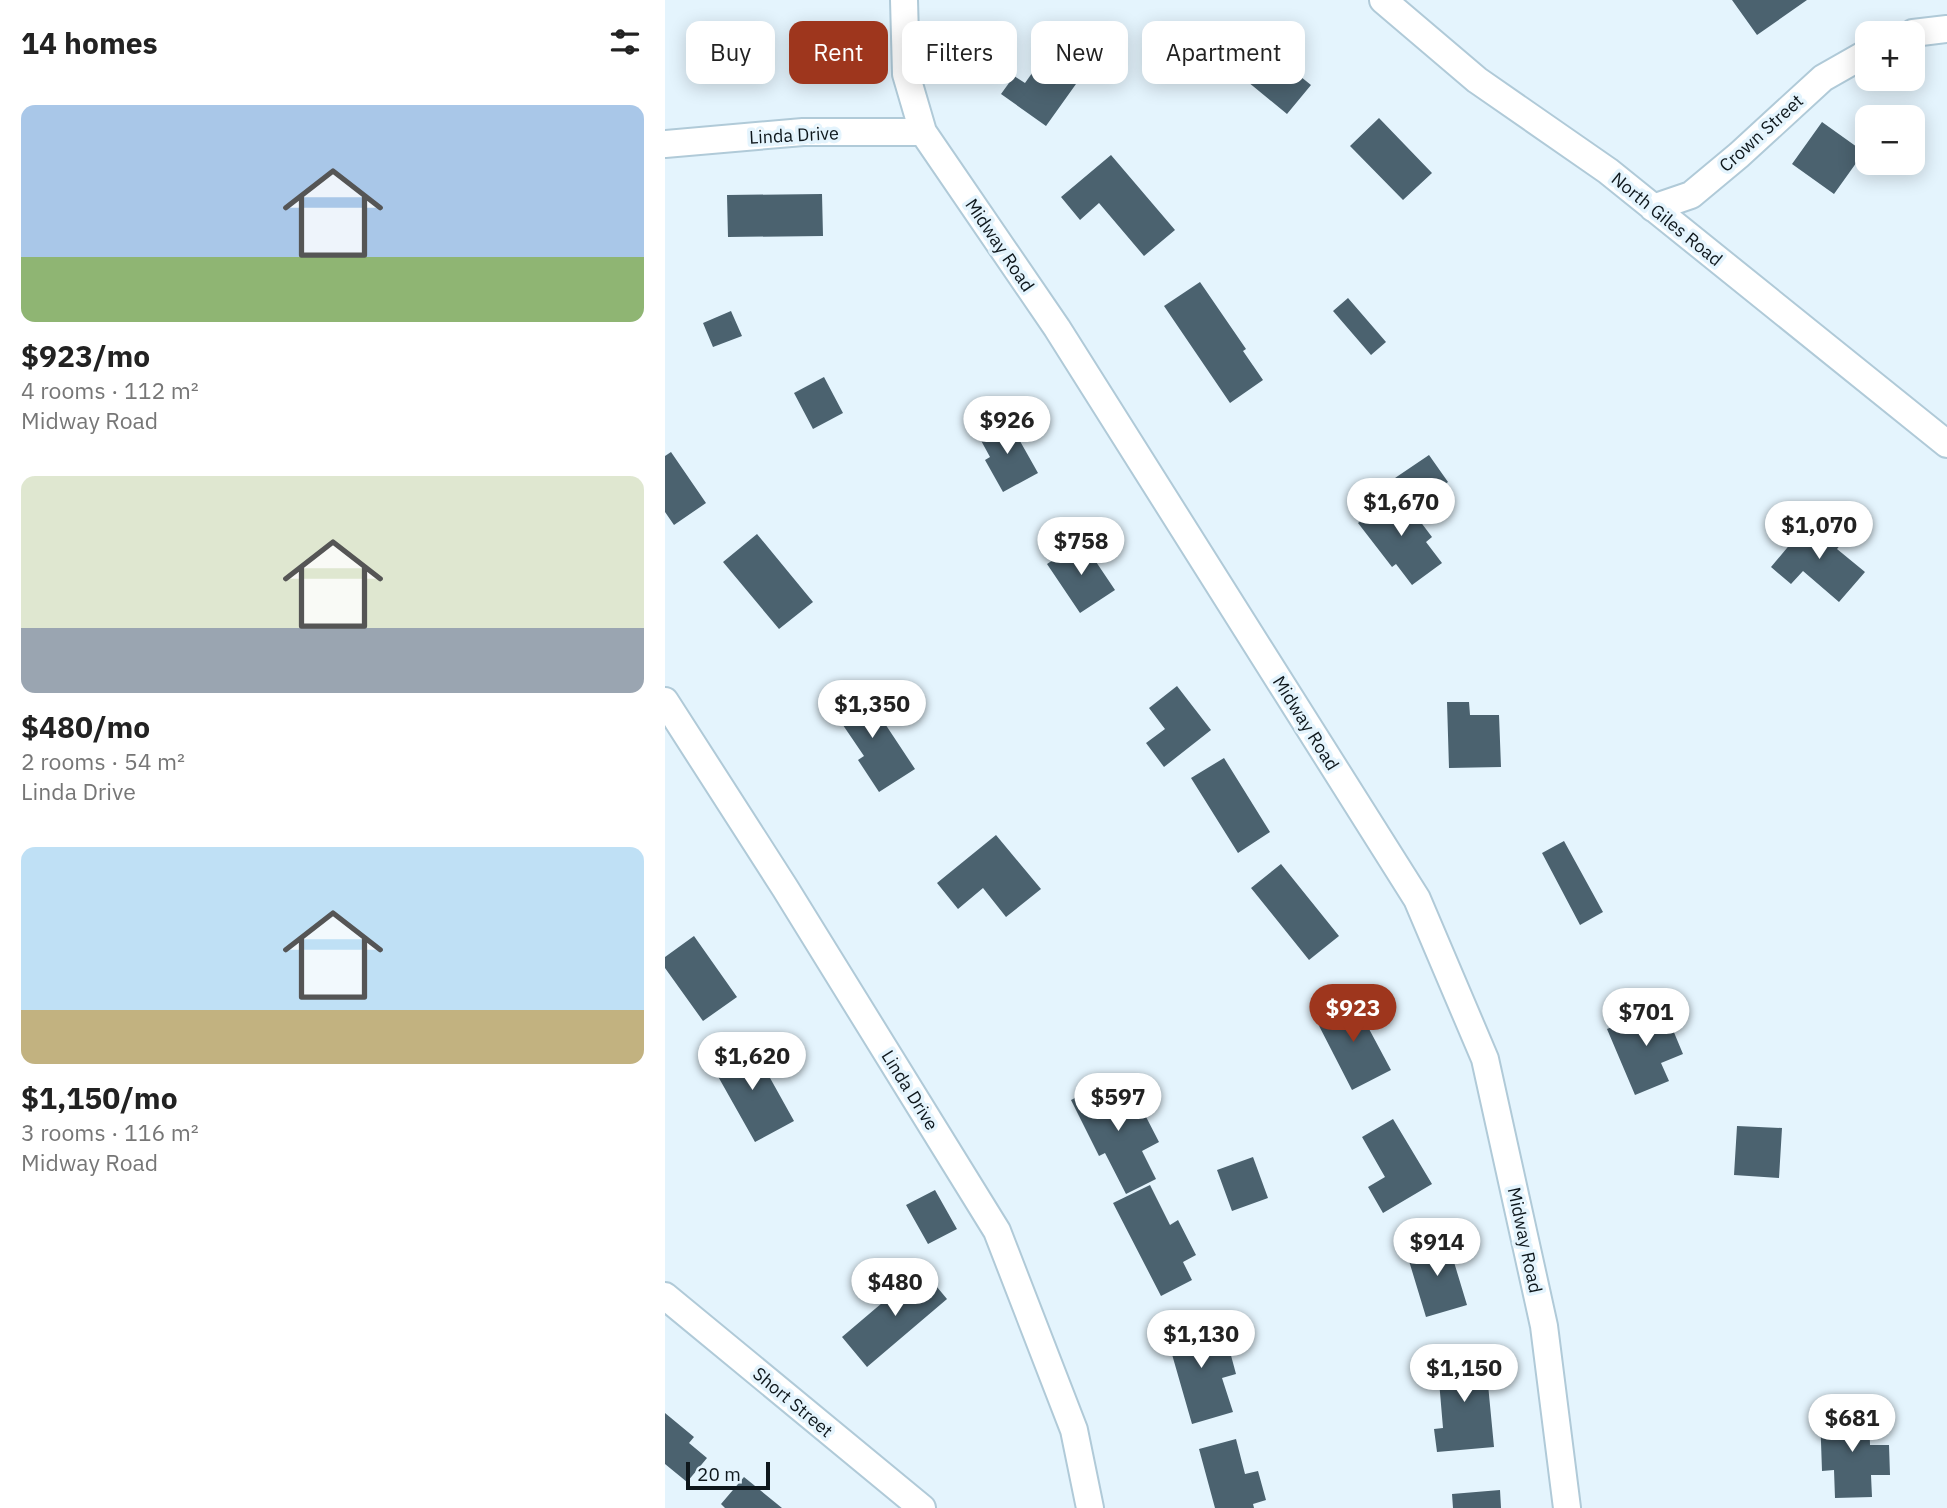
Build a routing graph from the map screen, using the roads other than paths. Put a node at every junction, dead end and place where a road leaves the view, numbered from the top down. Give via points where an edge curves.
1 (904, 0) edge
2 (1383, 0) edge
3 (1947, 29) edge
4 (1925, 32) edge
5 (1855, 60) edge
6 (923, 132) junction
7 (665, 144) edge
8 (1653, 208) junction
9 (1947, 444) edge
10 (665, 701) edge
11 (665, 1296) edge
12 (922, 1508) edge
13 (1090, 1508) edge
14 (1567, 1508) edge

1 - 6 street, Midway Road via 906,74
2 - 8 street, North Giles Road via 1477,80
3 - 4 street
5 - 8 street, Crown Street via 1822,78 1691,195
6 - 7 street, Linda Drive via 803,132
6 - 14 street, Midway Road via 1057,328 1417,900 1485,1059 1544,1326
8 - 9 street, North Giles Road
10 - 13 street, Linda Drive via 997,1231 1074,1430
11 - 12 street, Short Street

